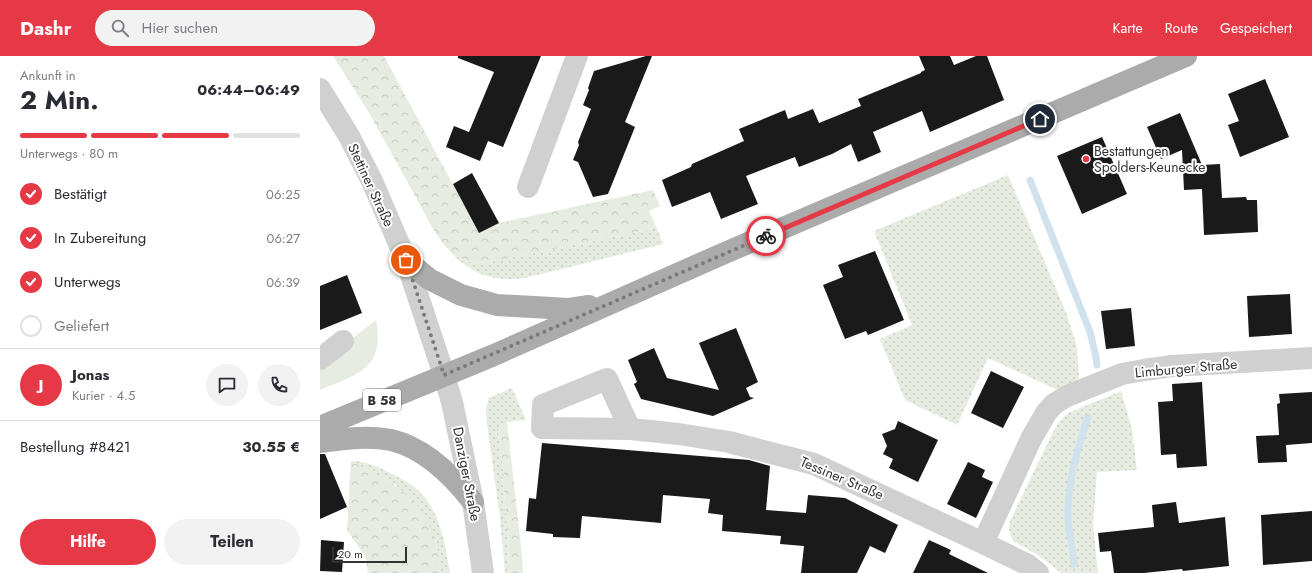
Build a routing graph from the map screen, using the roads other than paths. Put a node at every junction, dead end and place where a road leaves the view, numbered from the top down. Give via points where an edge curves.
1 (576, 56) edge
2 (1186, 56) edge
3 (320, 89) edge
4 (528, 187) dead end
5 (406, 260) junction
6 (610, 303) junction
7 (343, 341) dead end
8 (1312, 358) edge
9 (320, 359) edge
10 (444, 375) junction
11 (320, 427) edge
12 (630, 429) dead end
13 (320, 442) edge
14 (473, 502) junction
15 (983, 542) junction
16 (483, 573) edge
17 (1038, 573) edge

1 - 4 street
2 - 6 main road, B 58
3 - 5 street, Stettiner Straße via 349,136 372,181
5 - 6 main road via 429,279 461,295 497,305 569,309
5 - 10 street, Stettiner Straße
6 - 10 main road, B 58
7 - 9 street
8 - 15 street, Limburger Straße via 1144,370 1122,374 1066,396 1046,413 1031,439
10 - 11 main road, B 58
10 - 14 street, Danziger Straße
12 - 15 street, Tessiner Straße via 729,442 814,464
13 - 14 main road via 370,438 405,444 434,462
14 - 16 street, Danziger Straße
15 - 17 street, Tessiner Straße via 1028,565

